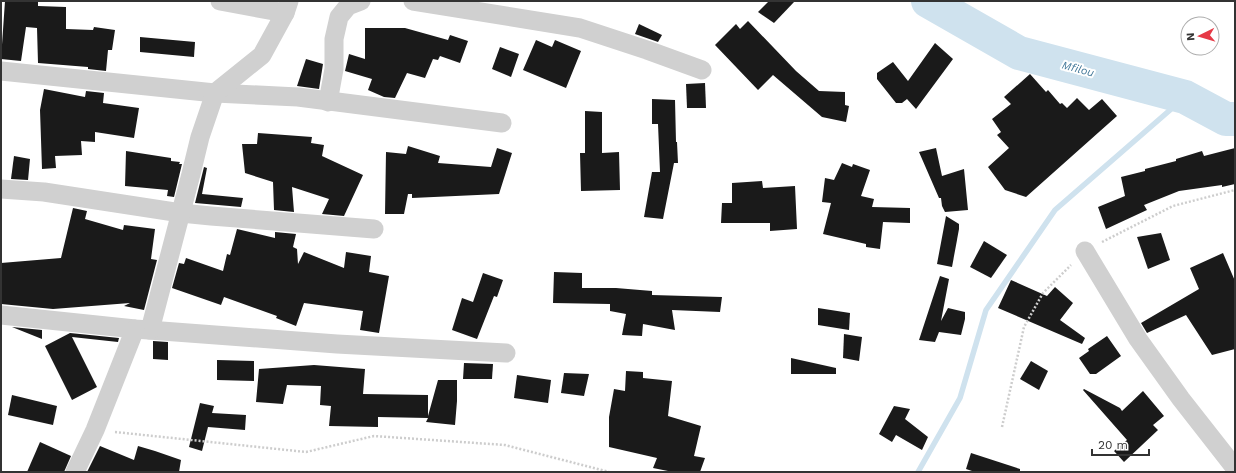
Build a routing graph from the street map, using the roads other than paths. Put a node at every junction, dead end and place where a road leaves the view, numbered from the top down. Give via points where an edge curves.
1 (220, 1) edge
2 (361, 1) edge
3 (413, 1) edge
4 (287, 7) edge
5 (702, 70) dead end
6 (1, 71) edge
7 (215, 93) junction
8 (328, 102) junction
9 (502, 123) dead end
10 (1, 189) edge
11 (181, 213) junction
12 (374, 229) dead end
13 (1085, 252) dead end
14 (1, 315) edge
15 (143, 329) junction
16 (506, 353) dead end
17 (1235, 468) edge
18 (75, 472) edge

1 - 4 street
2 - 8 street via 348,6 339,17 334,39 334,69
3 - 5 street via 580,28
4 - 7 street via 262,55
6 - 7 street
7 - 8 street via 298,97
7 - 11 street via 200,137
8 - 9 street
10 - 11 street via 44,192
11 - 12 street
11 - 15 street
13 - 17 street via 1138,338
14 - 15 street
15 - 16 street via 337,344
15 - 18 street

